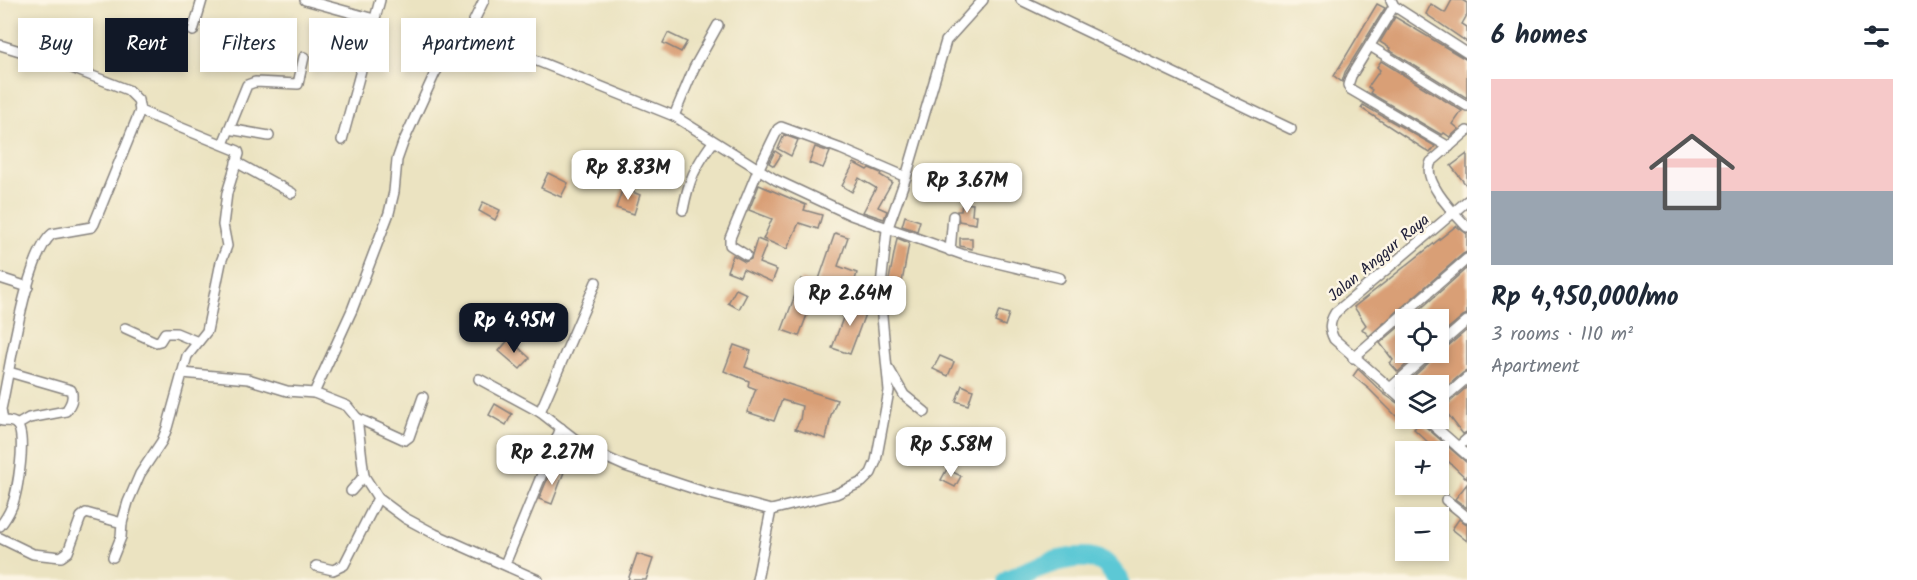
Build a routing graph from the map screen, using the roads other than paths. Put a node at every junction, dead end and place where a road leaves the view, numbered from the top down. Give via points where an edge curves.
1 (202, 0) edge
2 (305, 0) edge
3 (380, 0) edge
4 (484, 0) edge
5 (983, 0) edge
6 (1021, 0) edge
7 (1393, 3) edge
8 (370, 18) edge
9 (374, 18) edge
10 (475, 18) edge
11 (718, 25) dead end
12 (193, 31) dead end
13 (0, 45) edge
14 (1370, 46) junction
15 (1467, 53) edge
16 (304, 57) dead end
17 (536, 60) edge
18 (360, 72) edge
19 (436, 72) edge
20 (1467, 106) edge
21 (140, 111) junction
22 (674, 116) junction
23 (230, 129) junction
24 (1291, 129) dead end
25 (1467, 131) edge
26 (269, 136) dead end
27 (342, 140) dead end
28 (713, 142) junction
29 (223, 144) junction
30 (1449, 147) junction
31 (236, 162) junction
32 (758, 170) junction
33 (906, 177) junction
34 (292, 193) dead end
35 (1467, 201) edge
36 (683, 210) dead end
37 (1454, 213) junction
38 (953, 216) dead end
39 (1467, 227) edge
40 (887, 230) junction
41 (950, 250) junction
42 (746, 255) dead end
43 (1467, 259) edge
44 (0, 278) edge
45 (1060, 278) dead end
46 (596, 282) dead end
47 (28, 287) junction
48 (1467, 321) edge
49 (124, 328) dead end
50 (1449, 337) edge
51 (198, 342) junction
52 (1353, 358) junction
53 (1419, 363) edge
54 (888, 368) junction
55 (9, 372) junction
56 (182, 373) junction
57 (1467, 378) edge
58 (479, 380) dead end
59 (1389, 389) junction
60 (314, 393) junction
61 (1395, 394) edge
62 (1449, 394) edge
63 (423, 397) dead end
64 (540, 412) junction
65 (925, 412) dead end
66 (357, 417) junction
67 (1, 425) edge
68 (17, 425) junction
69 (561, 428) junction
70 (1438, 429) edge
71 (1467, 439) edge
72 (1458, 447) junction
73 (1467, 455) edge
74 (364, 476) junction
75 (351, 491) dead end
76 (378, 498) junction
77 (1446, 500) dead end
78 (771, 510) junction
79 (1467, 517) edge
80 (122, 523) junction
81 (0, 526) edge
82 (0, 538) edge
83 (113, 557) dead end
84 (505, 564) junction
85 (316, 566) dead end
86 (537, 580) edge
87 (757, 580) edge

1 - 12 street
2 - 8 street
3 - 9 street
4 - 10 street
5 - 33 street via 946,41
6 - 24 street
7 - 14 street
7 - 15 street
11 - 22 street via 699,57
13 - 21 street via 128,90 138,100
14 - 20 street
14 - 30 street via 1351,76 1350,89
16 - 23 street via 298,84 255,82 247,86
17 - 22 street
18 - 27 street
19 - 60 street via 397,160 392,202 374,254
21 - 29 street
21 - 47 street via 98,219 92,226 49,236 35,260
22 - 28 street
23 - 26 street
23 - 29 street
25 - 30 street
28 - 32 street
28 - 36 street via 689,181
29 - 31 street via 238,151
30 - 37 street via 1428,167 1439,195
31 - 34 street
31 - 51 street via 223,225 227,246 207,331
32 - 33 street via 778,129 785,127
32 - 40 street
32 - 42 street via 730,242
33 - 40 street
35 - 37 street
37 - 39 street
37 - 52 street, Jalan Anggur Raya via 1330,320 1334,339
38 - 41 street
40 - 41 street
40 - 54 street via 880,295
41 - 45 street
43 - 52 street
44 - 47 street
46 - 64 street
47 - 55 street
48 - 50 street
49 - 51 street via 156,342 171,332
51 - 56 street
52 - 59 street, Jalan Anggur Raya
53 - 59 street
54 - 65 street via 904,395
54 - 78 street via 885,417 871,473 851,488
55 - 67 street
55 - 68 street via 72,393 66,411 29,418
56 - 60 street via 248,379 287,391
56 - 80 street via 162,441 140,474
57 - 62 street
58 - 64 street
59 - 61 street, Jalan Anggur Raya
60 - 66 street via 347,406
63 - 66 street via 405,440
64 - 69 street
66 - 74 street
67 - 68 street
68 - 81 street via 22,437 20,464 13,504
69 - 78 street via 589,450 625,466
69 - 84 street
70 - 72 street
71 - 72 street
72 - 73 street
74 - 75 street
74 - 76 street
76 - 84 street via 435,534
76 - 85 street via 344,565 333,570
77 - 79 street
78 - 87 street
80 - 82 street via 86,513 76,526 68,552 61,557 33,554
80 - 83 street
84 - 86 street

